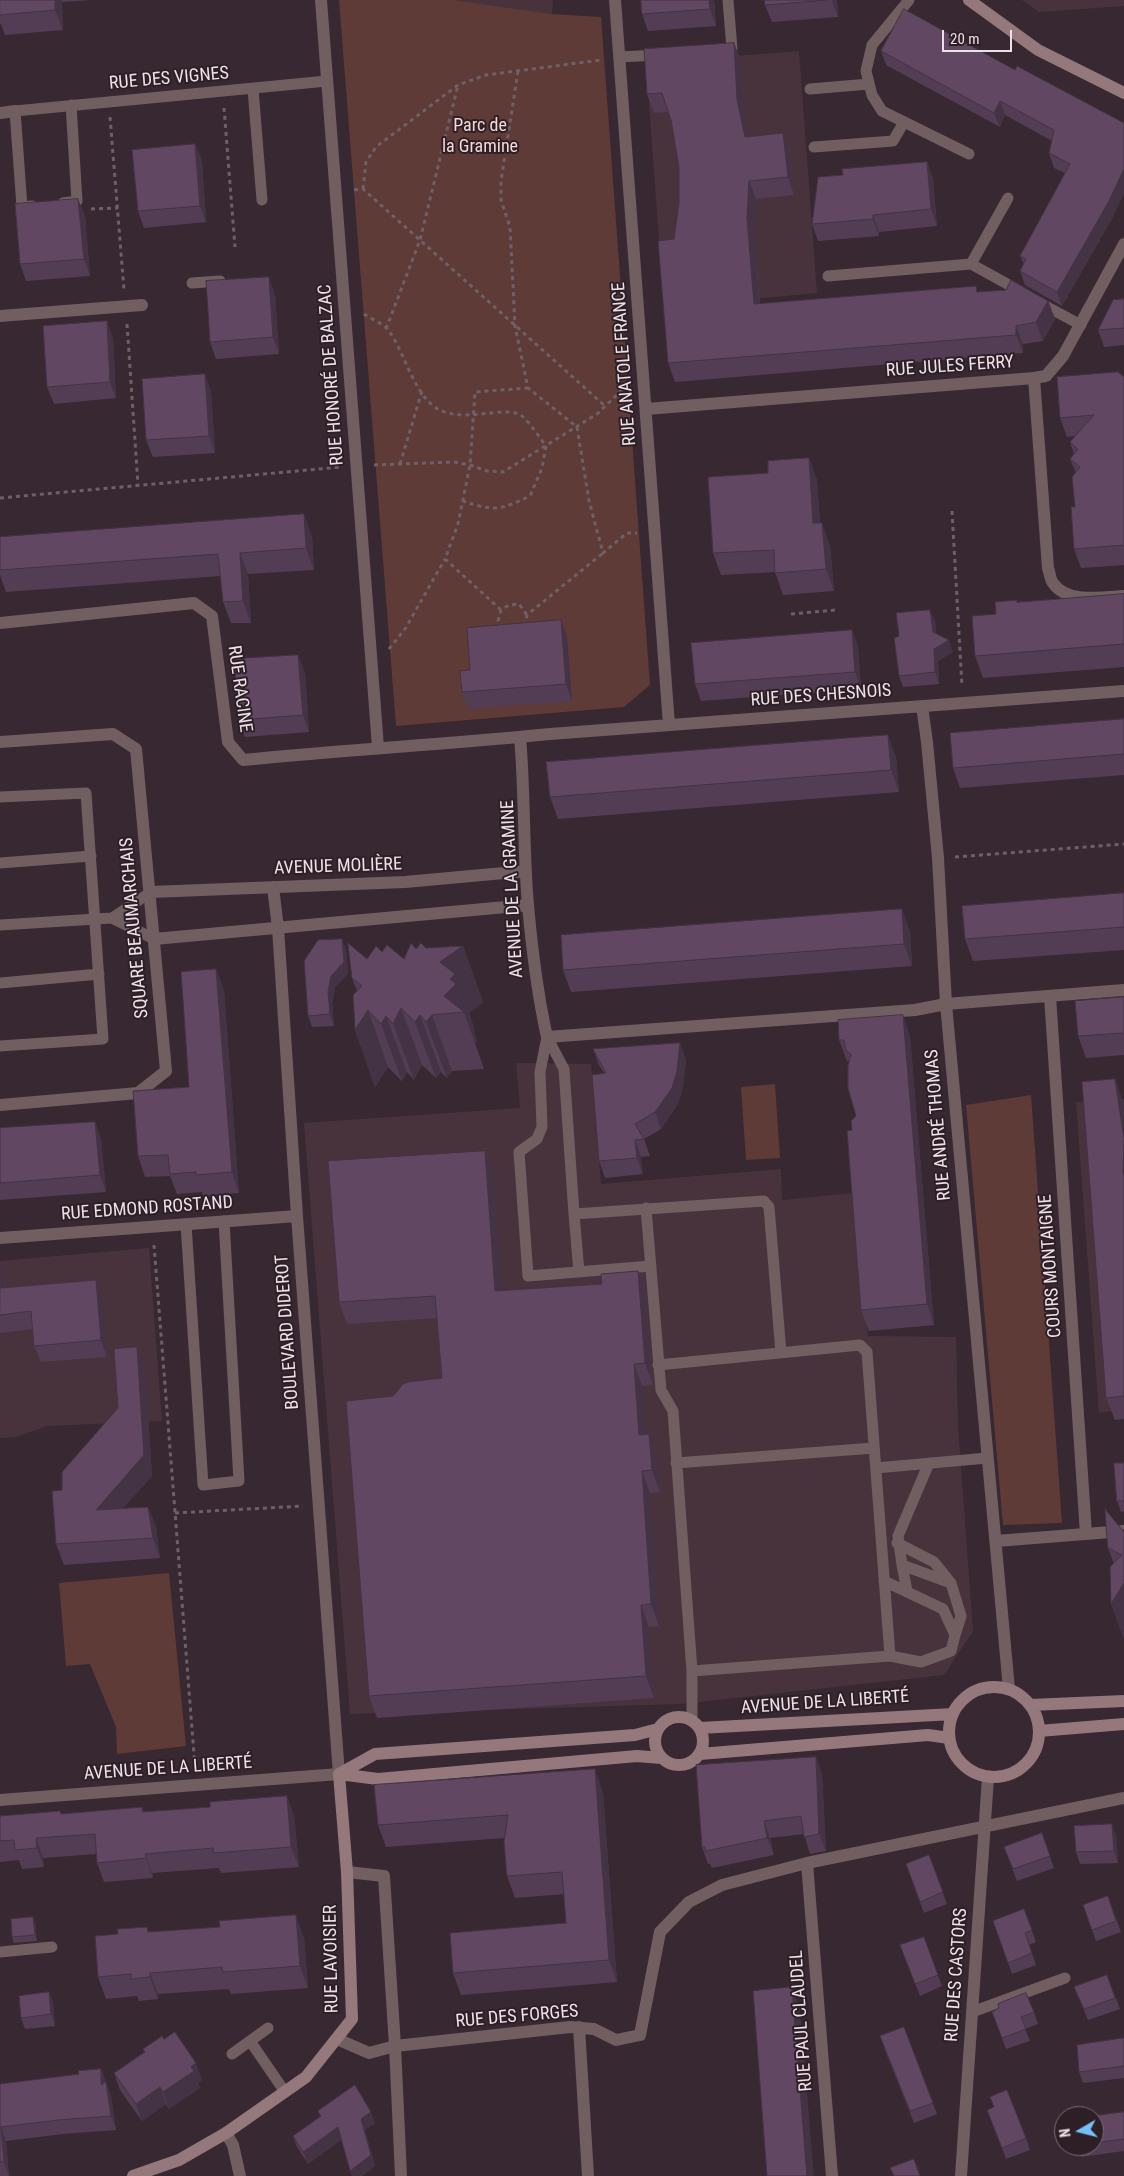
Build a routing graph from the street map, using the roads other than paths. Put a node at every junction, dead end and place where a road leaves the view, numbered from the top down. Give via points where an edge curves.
1 (321, 0) edge
2 (615, 0) edge
3 (728, 0) edge
4 (909, 0) edge
5 (969, 0) edge
6 (713, 50) edge
7 (666, 54) edge
8 (620, 58) junction
9 (327, 81) junction
10 (869, 84) junction
11 (253, 89) junction
12 (810, 89) dead end
13 (1124, 93) edge
14 (71, 105) junction
15 (15, 111) junction
16 (0, 113) edge
17 (904, 122) junction
18 (814, 148) dead end
19 (969, 154) dead end
20 (1008, 198) dead end
21 (262, 200) dead end
22 (1122, 252) edge
23 (971, 264) junction
24 (828, 276) dead end
25 (228, 280) edge
26 (192, 282) dead end
27 (142, 305) dead end
28 (0, 316) edge
29 (1081, 325) junction
30 (1034, 378) junction
31 (646, 409) junction
32 (1124, 596) edge
33 (0, 623) edge
34 (1124, 691) edge
35 (922, 706) junction
36 (669, 725) junction
37 (520, 737) junction
38 (0, 742) edge
39 (378, 747) junction
40 (0, 797) edge
41 (90, 856) junction
42 (0, 863) edge
43 (526, 871) junction
44 (273, 887) junction
45 (151, 892) junction
46 (528, 905) junction
47 (112, 918) junction
48 (96, 919) junction
49 (0, 925) edge
50 (278, 928) junction
51 (154, 939) junction
52 (99, 974) junction
53 (0, 982) edge
54 (1124, 990) edge
55 (1050, 996) junction
56 (946, 1004) junction
57 (547, 1037) junction
58 (0, 1046) edge
59 (0, 1105) edge
60 (646, 1208) junction
61 (574, 1214) junction
62 (297, 1216) junction
63 (224, 1221) junction
64 (186, 1224) junction
65 (0, 1238) edge
66 (651, 1266) junction
67 (579, 1272) junction
68 (781, 1353) junction
69 (658, 1365) junction
70 (874, 1448) junction
71 (987, 1458) junction
72 (676, 1462) junction
73 (929, 1463) junction
74 (876, 1468) junction
75 (1124, 1531) edge
76 (1086, 1534) junction
77 (996, 1542) junction
78 (897, 1543) junction
79 (902, 1564) junction
80 (884, 1581) junction
81 (952, 1583) junction
82 (907, 1592) junction
83 (955, 1635) junction
84 (890, 1656) junction
85 (692, 1671) junction
86 (1009, 1689) junction
87 (1124, 1701) edge
88 (1030, 1705) junction
89 (953, 1714) junction
90 (696, 1724) junction
91 (1124, 1724) edge
92 (658, 1729) junction
93 (1039, 1731) junction
94 (949, 1738) junction
95 (700, 1754) junction
96 (661, 1758) junction
97 (339, 1774) junction
98 (988, 1777) junction
99 (1124, 1798) edge
100 (0, 1800) edge
101 (983, 1827) junction
102 (807, 1863) junction
103 (347, 1872) junction
104 (52, 1947) dead end
105 (0, 1952) edge
106 (1065, 1978) dead end
107 (972, 2012) junction
108 (268, 2028) dead end
109 (580, 2028) junction
110 (337, 2039) junction
111 (250, 2041) junction
112 (394, 2046) junction
113 (232, 2054) dead end
114 (285, 2092) junction
115 (226, 2133) junction
116 (133, 2176) edge
117 (240, 2176) edge
118 (401, 2176) edge
119 (588, 2176) edge
120 (832, 2176) edge
121 (962, 2176) edge

1 - 9 street, RUE HONORÉ DE BALZAC
2 - 8 street, RUE ANATOLE FRANCE
3 - 6 lane via 732,49
4 - 10 lane via 872,45 866,71
5 - 13 street via 1038,50
7 - 8 lane
8 - 31 street, RUE ANATOLE FRANCE
9 - 11 lane, RUE DES VIGNES
9 - 39 street, RUE HONORÉ DE BALZAC
10 - 12 lane
10 - 17 lane via 882,111
11 - 14 lane, RUE DES VIGNES
11 - 21 lane
14 - 15 lane, RUE DES VIGNES
14 - 15 lane via 77,201 45,205 22,207
15 - 16 street
17 - 18 lane via 893,141
17 - 19 lane
20 - 23 lane
22 - 29 street
23 - 24 lane
23 - 29 lane
25 - 26 lane
27 - 28 street
29 - 30 street via 1054,368 1046,376
30 - 31 street, RUE JULES FERRY
30 - 32 street, RUE JULES FERRY via 1048,568 1052,583 1063,592 1083,598
31 - 36 street, RUE ANATOLE FRANCE
33 - 39 street, RUE RACINE via 194,603 212,616 228,742 243,760
34 - 35 street, RUE DES CHESNOIS
35 - 36 street, RUE DES CHESNOIS
35 - 56 street, RUE ANDRÉ THOMAS via 938,858
36 - 37 street, RUE DES CHESNOIS
37 - 39 street, RUE RACINE
37 - 43 street, AVENUE DE LA GRAMINE
38 - 45 street, SQUARE BEAUMARCHAIS via 113,734 136,749
40 - 41 lane via 86,793
41 - 42 lane
41 - 48 lane
43 - 44 street, AVENUE MOLIÈRE via 405,882
43 - 46 street, AVENUE DE LA GRAMINE
44 - 45 street, AVENUE MOLIÈRE
44 - 50 street, BOULEVARD DIDEROT
45 - 47 lane
45 - 51 street, SQUARE BEAUMARCHAIS
46 - 50 street
46 - 57 street, AVENUE DE LA GRAMINE via 536,984
47 - 48 lane
47 - 51 lane
48 - 49 lane
48 - 52 lane
50 - 51 street
50 - 62 street, BOULEVARD DIDEROT
51 - 59 street, SQUARE BEAUMARCHAIS via 166,1071 138,1094
52 - 53 lane
52 - 58 lane via 103,1039
54 - 55 street
55 - 56 street
55 - 76 street, COURS MONTAIGNE
56 - 57 street via 915,1010
56 - 71 street, RUE ANDRÉ THOMAS
57 - 61 lane via 564,1068
57 - 67 lane via 540,1072 542,1127 537,1140 519,1152 528,1276
60 - 61 lane
60 - 66 lane
60 - 68 lane via 764,1201 769,1207
61 - 67 lane
62 - 63 street, RUE EDMOND ROSTAND
62 - 97 street, BOULEVARD DIDEROT
63 - 64 street, RUE EDMOND ROSTAND
63 - 64 lane via 239,1481 204,1484
64 - 65 street, RUE EDMOND ROSTAND
66 - 67 lane
66 - 69 lane
68 - 69 lane
68 - 70 lane via 860,1345 868,1352
69 - 72 lane via 661,1390 672,1411
70 - 72 lane
70 - 74 lane
71 - 73 lane
71 - 77 street, RUE ANDRÉ THOMAS
72 - 85 lane
73 - 74 lane
73 - 78 lane
74 - 80 lane
75 - 76 street
76 - 77 street
77 - 86 street, RUE ANDRÉ THOMAS
78 - 79 lane
78 - 81 lane via 934,1562
79 - 81 lane
79 - 82 lane
80 - 82 lane
80 - 84 lane
81 - 83 lane via 961,1616
82 - 83 lane via 944,1610
83 - 84 lane via 951,1651 921,1662
84 - 85 lane
85 - 90 lane
86 - 88 street
86 - 89 street via 996,1686 970,1693
87 - 88 street
88 - 93 street via 1037,1717
89 - 90 street, AVENUE DE LA LIBERTÉ
89 - 94 street
90 - 92 street via 676,1717
90 - 95 street via 704,1741
91 - 93 street
92 - 96 street via 655,1744
92 - 97 street, AVENUE DE LA LIBERTÉ via 635,1735 375,1754
93 - 98 street via 1037,1746 1030,1760 1004,1776
94 - 95 street via 928,1735
94 - 98 street via 962,1764
95 - 96 street via 681,1766
96 - 97 street, AVENUE DE LA LIBERTÉ via 637,1756 378,1779
97 - 100 street, AVENUE DE LA LIBERTÉ
97 - 103 street, RUE LAVOISIER
98 - 101 street, RUE DES CASTORS
99 - 101 street
101 - 102 street
101 - 107 street, RUE DES CASTORS
102 - 109 street, RUE DES FORGES via 722,1886 689,1902 660,1932 640,2035 616,2040 594,2029
102 - 120 street, RUE PAUL CLAUDEL
103 - 110 street, RUE LAVOISIER via 352,2019
103 - 112 street via 384,1876
104 - 105 lane
106 - 107 lane
107 - 121 street, RUE DES CASTORS
108 - 111 lane
109 - 112 street, RUE DES FORGES
109 - 119 street
110 - 112 street, RUE DES FORGES via 369,2053
110 - 114 street, RUE LAVOISIER via 306,2077
111 - 113 lane
111 - 114 lane
112 - 118 street
114 - 115 street, RUE LAVOISIER
115 - 116 street, RUE LAVOISIER via 179,2160
115 - 117 street via 233,2145

